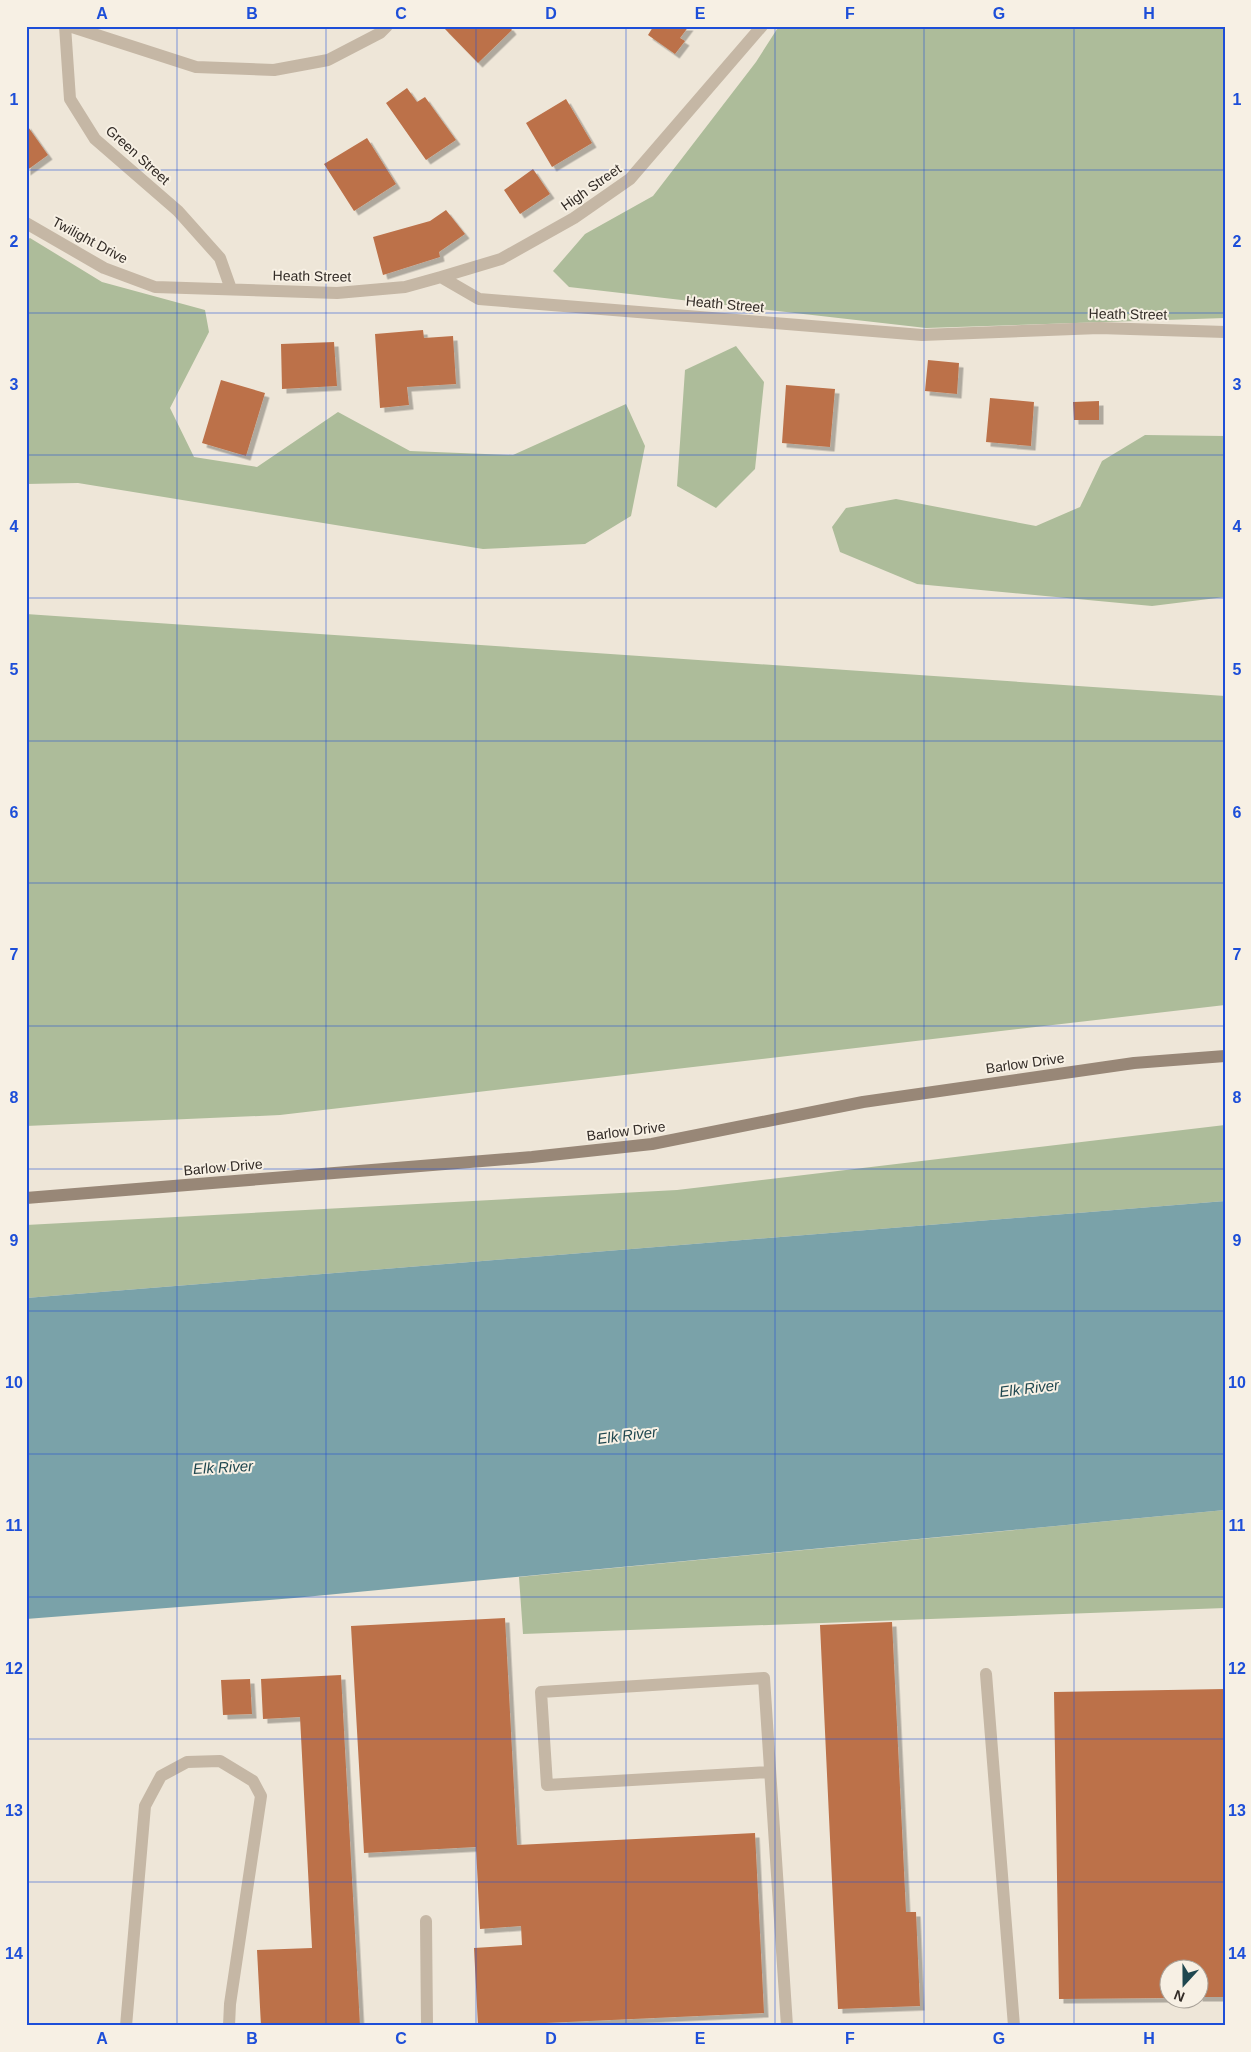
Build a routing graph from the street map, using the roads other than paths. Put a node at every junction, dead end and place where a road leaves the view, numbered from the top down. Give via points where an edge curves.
1 (65, 26) edge
2 (69, 26) edge
3 (387, 26) edge
4 (762, 26) edge
5 (26, 223) edge
6 (441, 278) junction
7 (230, 289) junction
8 (1225, 332) edge
9 (1225, 1056) edge
10 (26, 1198) edge
11 (986, 1674) dead end
12 (770, 1772) junction
13 (426, 1921) dead end
14 (126, 2026) edge
15 (229, 2026) edge
16 (428, 2026) edge
17 (786, 2026) edge
18 (1014, 2026) edge

1 - 7 street, Green Street via 70,99 95,139 178,211 220,258
2 - 3 street via 196,67 274,70 328,60 380,33
4 - 6 street, High Street via 630,178 574,218 501,259
5 - 7 street, Twilight Drive via 104,268 155,287
6 - 7 street, Heath Street via 405,288 337,293
6 - 8 street, Heath Street via 479,299 922,335 1099,328
9 - 10 street, Barlow Drive via 1134,1063 863,1102 652,1144 532,1157
11 - 18 street
12 - 12 street via 764,1678 541,1692 547,1785
12 - 17 street
13 - 16 street
14 - 15 street via 144,1806 161,1776 187,1762 220,1761 253,1780 261,1796

